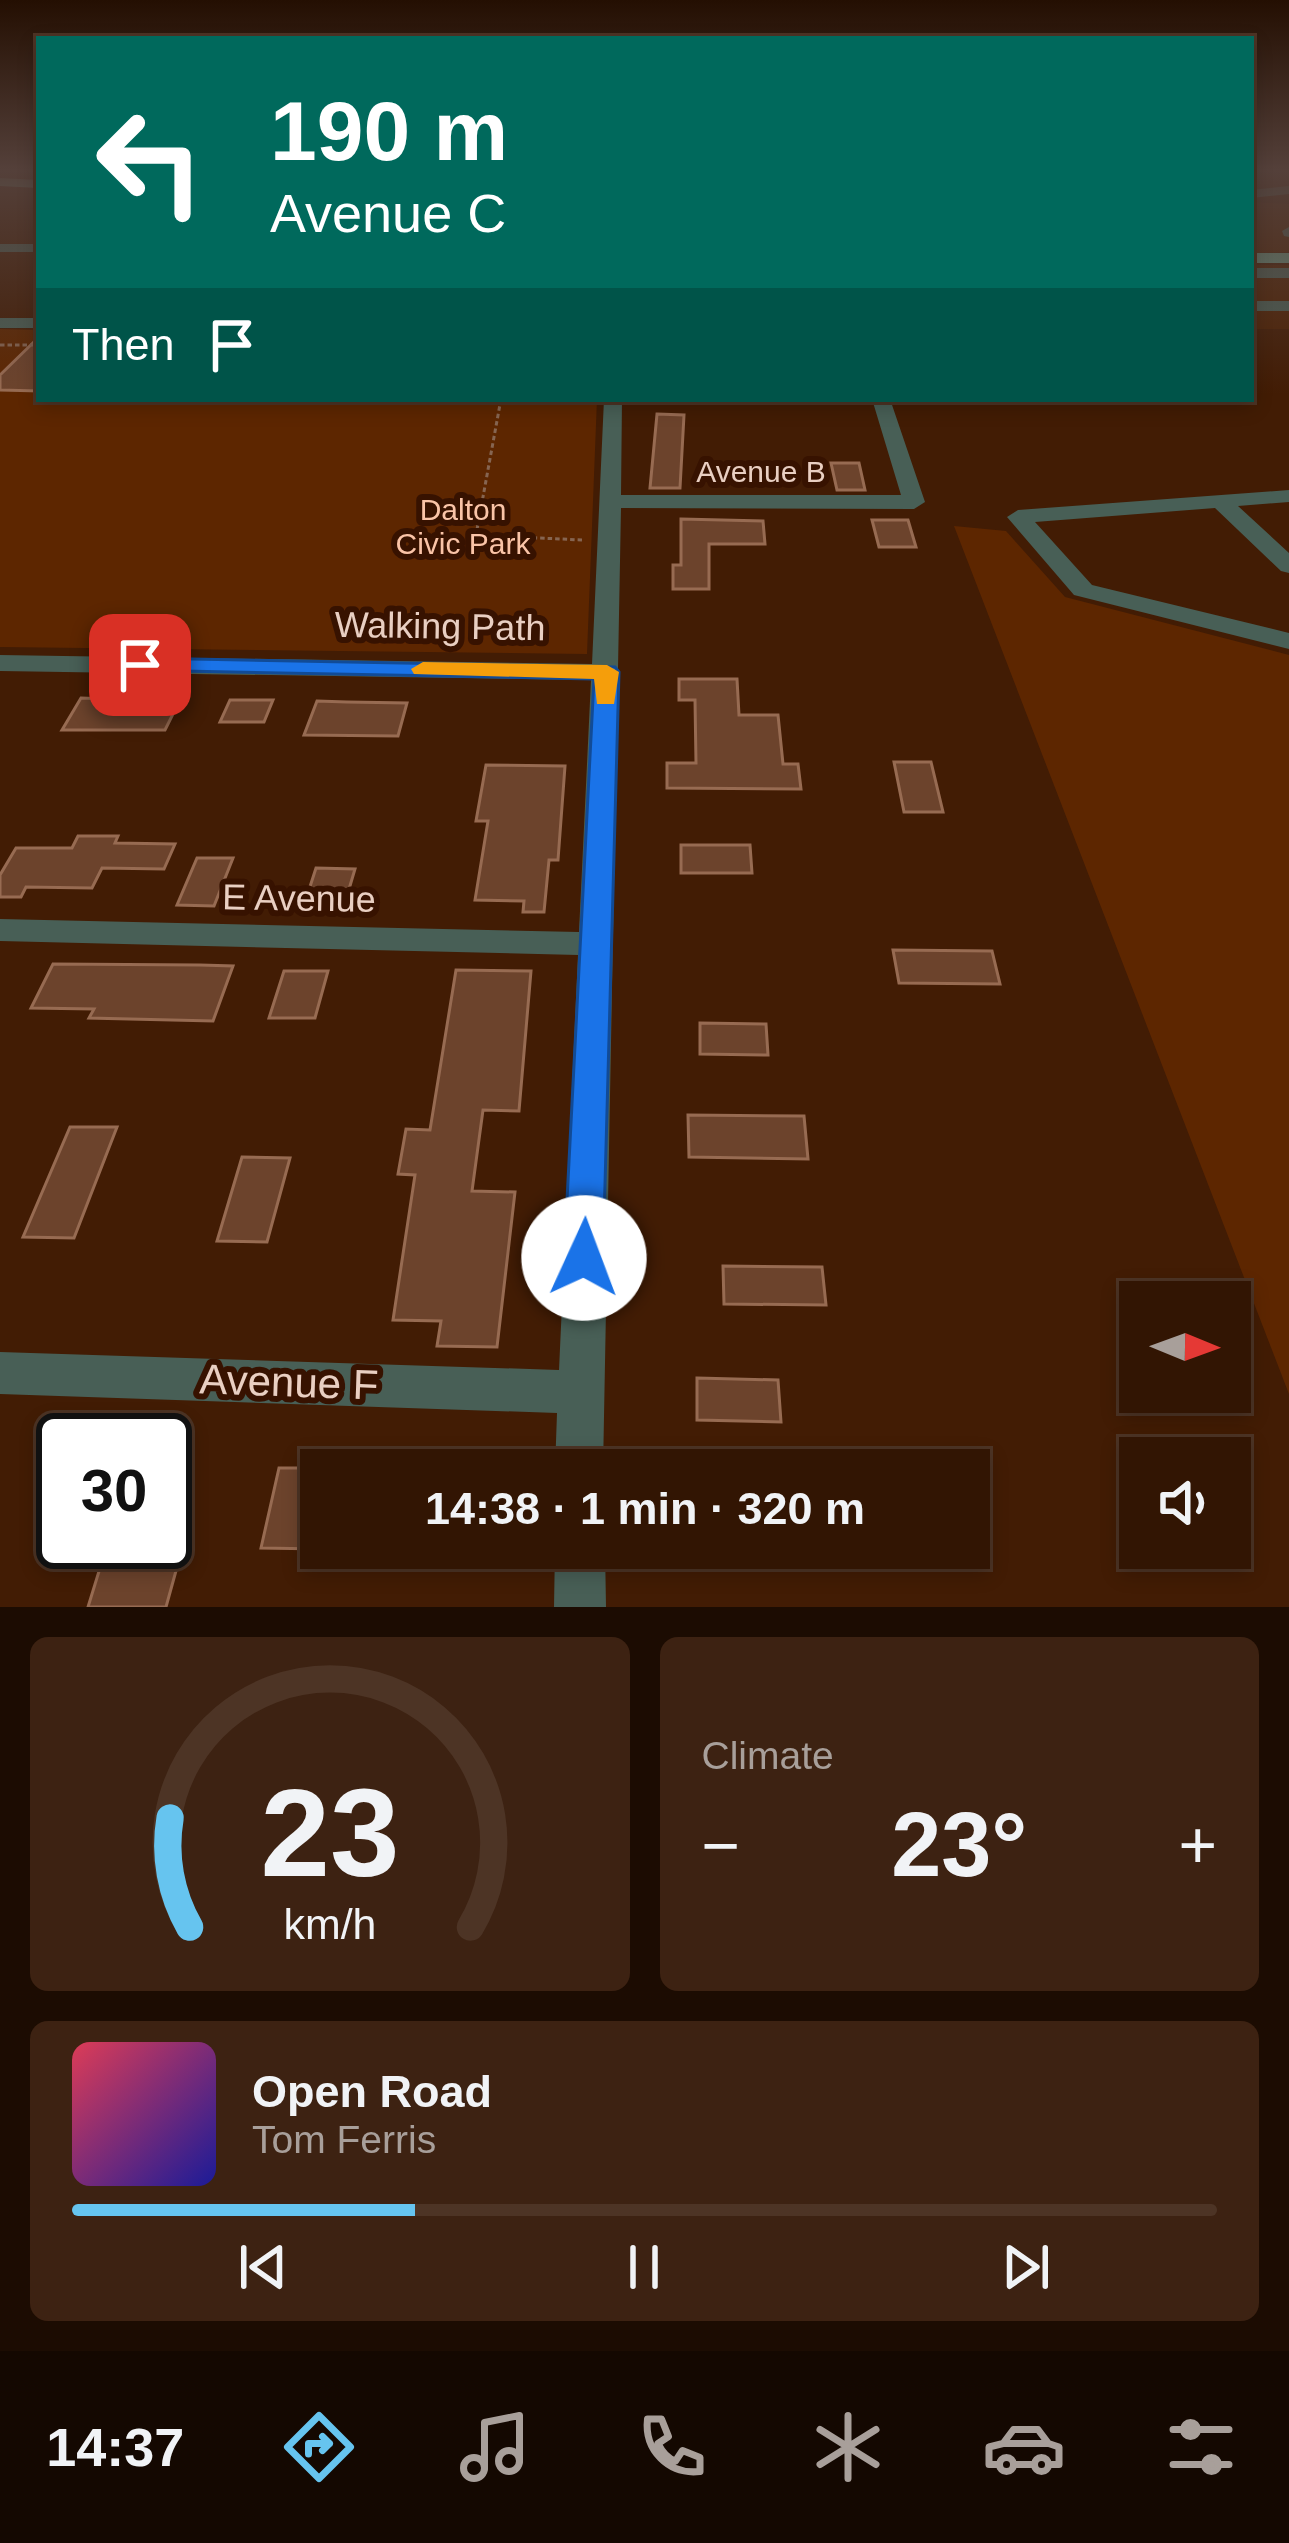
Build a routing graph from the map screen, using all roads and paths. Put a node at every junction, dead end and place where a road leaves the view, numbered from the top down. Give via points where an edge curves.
1 (0, 248) edge
2 (36, 248) edge
3 (1254, 259) edge
4 (1286, 264) edge
5 (1254, 272) edge
6 (1254, 306) edge
7 (1289, 306) edge
8 (0, 323) edge
9 (36, 323) edge
10 (0, 345) edge
11 (36, 345) edge
12 (500, 402) edge
13 (613, 402) edge
14 (882, 402) edge
15 (1289, 496) edge
16 (609, 501) junction
17 (1222, 502) junction
18 (598, 540) dead end
19 (1289, 566) edge
20 (1289, 641) edge
21 (0, 663) edge
22 (607, 672) junction
23 (0, 930) edge
24 (596, 944) junction
25 (0, 1372) edge
26 (579, 1392) junction
27 (579, 1449) edge
28 (580, 1569) edge
29 (580, 1607) edge

1 - 2 street
3 - 4 main road
4 - 5 street
6 - 7 street
8 - 9 street
10 - 11 path
12 - 18 path via 476,535
13 - 16 street
14 - 16 street, Avenue B via 914,502
15 - 17 street
16 - 22 street
17 - 19 street
17 - 20 street via 1018,517 1083,590
21 - 22 street
22 - 24 street
23 - 24 street, E Avenue
24 - 26 street
25 - 26 street, Avenue F
26 - 27 street
28 - 29 street

